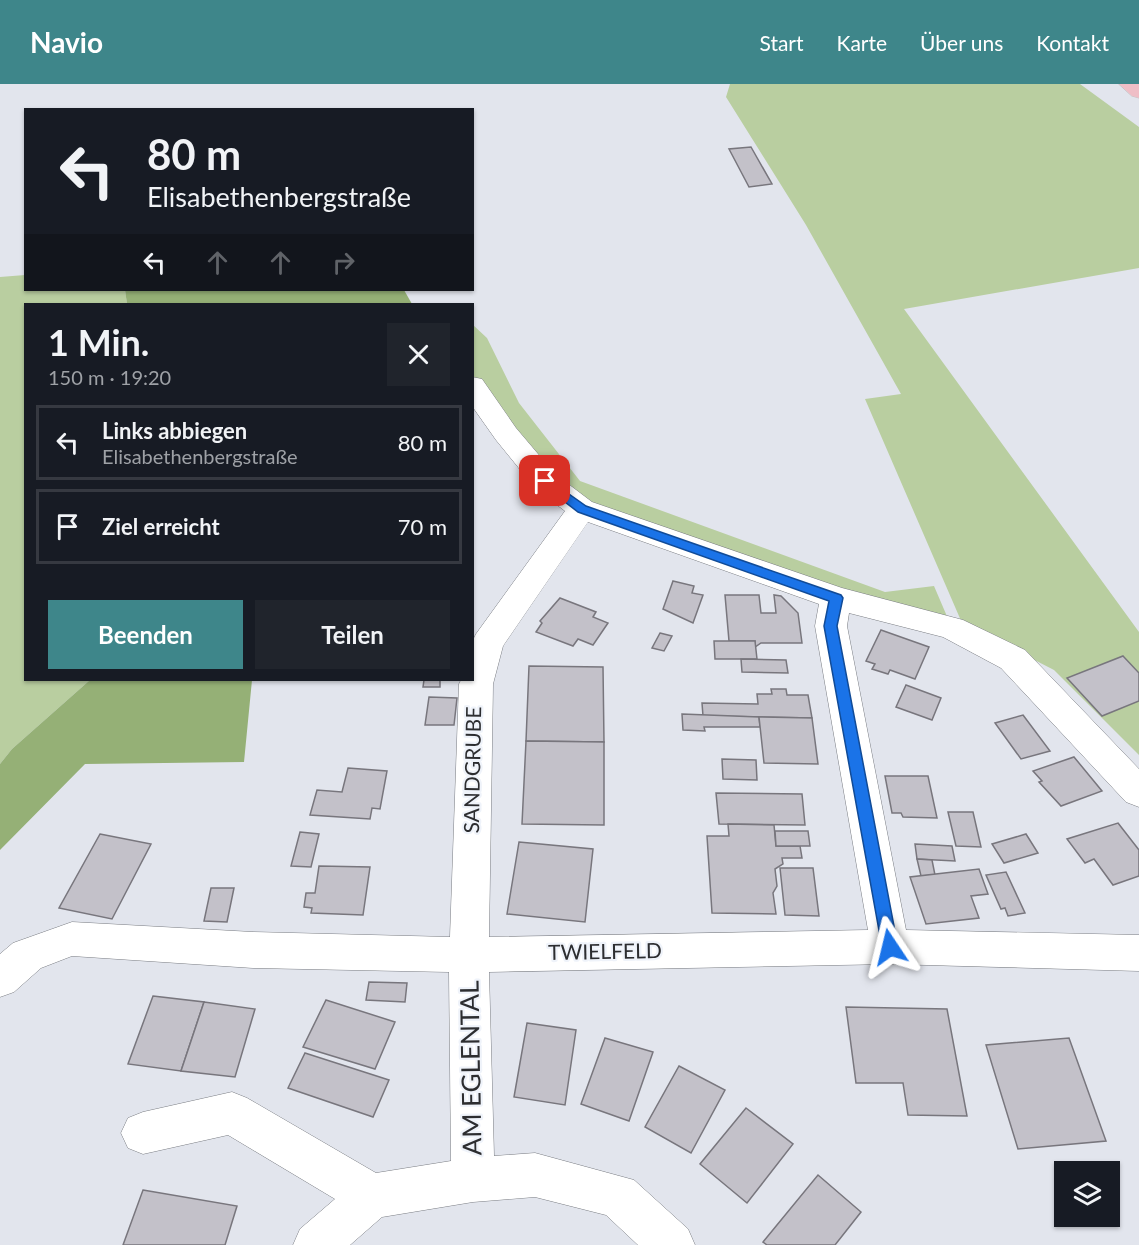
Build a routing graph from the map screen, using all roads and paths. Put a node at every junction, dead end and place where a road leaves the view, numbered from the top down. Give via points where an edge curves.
1 (1129, 84) edge
2 (1139, 92) edge
3 (474, 388) edge
4 (582, 509) junction
5 (836, 598) junction
6 (1139, 792) edge
7 (890, 947) junction
8 (1139, 953) edge
9 (469, 955) junction
10 (0, 979) edge
11 (143, 1133) dead end
12 (473, 1180) junction
13 (372, 1196) junction
14 (316, 1245) edge
15 (672, 1245) edge

1 - 2 main road
3 - 4 street via 545,481
4 - 5 street
4 - 9 street, SANDGRUBE via 488,643 476,684
5 - 6 street via 952,628 1013,660
5 - 7 street via 831,626
7 - 8 street, TWIELFELD
7 - 9 street, TWIELFELD
9 - 10 street, TWIELFELD via 253,950 72,939 27,955
9 - 12 street, AM EGLENTAL
11 - 13 street via 232,1113
12 - 13 street, AM EGLENTAL
12 - 15 street, AM EGLENTAL via 535,1175 618,1196
13 - 14 street

